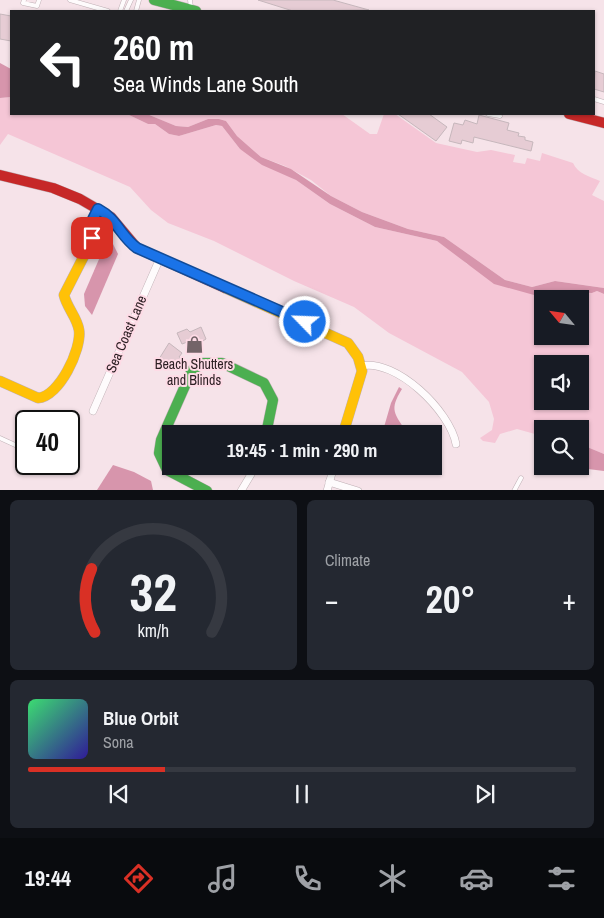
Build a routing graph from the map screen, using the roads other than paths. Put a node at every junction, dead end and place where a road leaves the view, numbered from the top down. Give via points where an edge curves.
1 (24, 0) edge
2 (39, 0) edge
3 (70, 0) edge
4 (158, 0) edge
5 (192, 7) edge
6 (105, 10) edge
7 (494, 115) edge
8 (573, 115) edge
9 (500, 116) dead end
10 (604, 123) edge
11 (1, 176) edge
12 (98, 209) junction
13 (160, 258) junction
14 (361, 366) junction
15 (0, 381) edge
16 (93, 411) dead end
17 (168, 425) edge
18 (268, 425) edge
19 (347, 425) edge
20 (0, 438) edge
21 (162, 438) edge
22 (456, 444) dead end
23 (15, 445) edge
24 (162, 459) edge
25 (177, 475) edge
26 (250, 475) edge
27 (331, 475) edge
28 (522, 478) dead end
29 (329, 482) junction
30 (207, 490) edge
31 (241, 490) edge
32 (327, 490) edge
33 (358, 490) edge
34 (514, 490) edge

1 - 2 lane via 23,3 37,6
3 - 6 lane
4 - 5 street
7 - 9 lane
8 - 10 street
11 - 12 street via 63,191
12 - 13 street via 113,219 132,244
12 - 15 street via 93,219 90,246 64,295 79,330 78,352 54,391 45,398
13 - 14 street via 342,338 356,353
13 - 16 street, Sea Coast Lane
14 - 19 street via 361,378
14 - 22 street via 377,366 414,384 452,430
17 - 18 street via 192,370 203,363 216,362 264,382 273,400
20 - 23 lane
21 - 24 street via 159,453
25 - 30 street
26 - 31 street
27 - 29 street
28 - 34 lane
29 - 32 street
29 - 33 street

